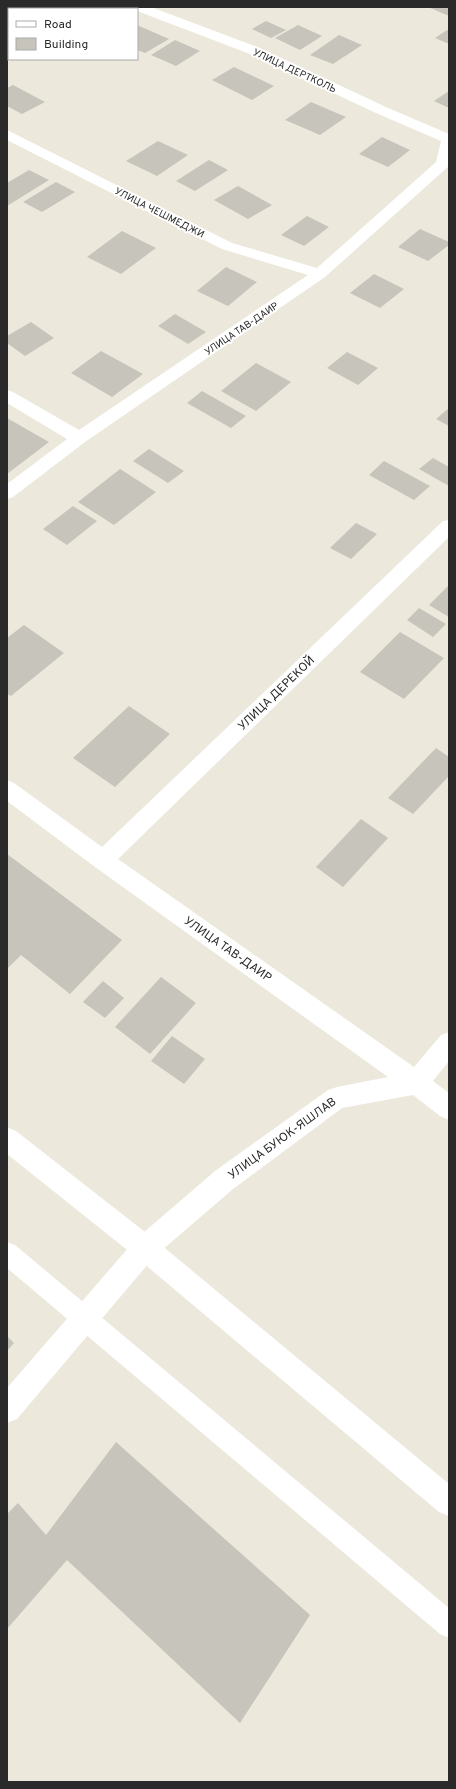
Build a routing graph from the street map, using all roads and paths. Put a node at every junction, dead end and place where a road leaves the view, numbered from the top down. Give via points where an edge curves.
1 (140, 7) edge
2 (7, 134) edge
3 (449, 139) edge
4 (320, 274) junction
5 (7, 396) edge
6 (79, 438) junction
7 (7, 493) edge
8 (449, 526) edge
9 (7, 790) edge
10 (103, 860) junction
11 (449, 1043) edge
12 (416, 1083) junction
13 (449, 1108) edge
14 (7, 1139) edge
15 (145, 1248) junction
16 (7, 1253) edge
17 (85, 1319) junction
18 (7, 1409) edge
19 (449, 1502) edge
20 (449, 1625) edge

1 - 3 street, УЛИЦА ДЕРТКОЛЬ via 254,51
2 - 4 street, УЛИЦА ЧЕШМЕДЖИ via 227,246
3 - 4 street, УЛИЦА ТАВ-ДАИР via 443,164
4 - 6 street, УЛИЦА ТАВ-ДАИР
5 - 6 street
6 - 7 street, УЛИЦА ТАВ-ДАИР
8 - 10 street, УЛИЦА ДЕРЕКОЙ
9 - 10 street, УЛИЦА ТАВ-ДАИР
10 - 12 street, УЛИЦА ТАВ-ДАИР
11 - 12 street
12 - 13 street, УЛИЦА ТАВ-ДАИР
12 - 15 street, УЛИЦА БУЮК-ЯШЛАВ via 336,1098 224,1180
14 - 15 street
15 - 17 street, УЛИЦА БУЮК-ЯШЛАВ
15 - 19 street
16 - 17 lane
17 - 18 street, УЛИЦА БУЮК-ЯШЛАВ
17 - 20 lane

